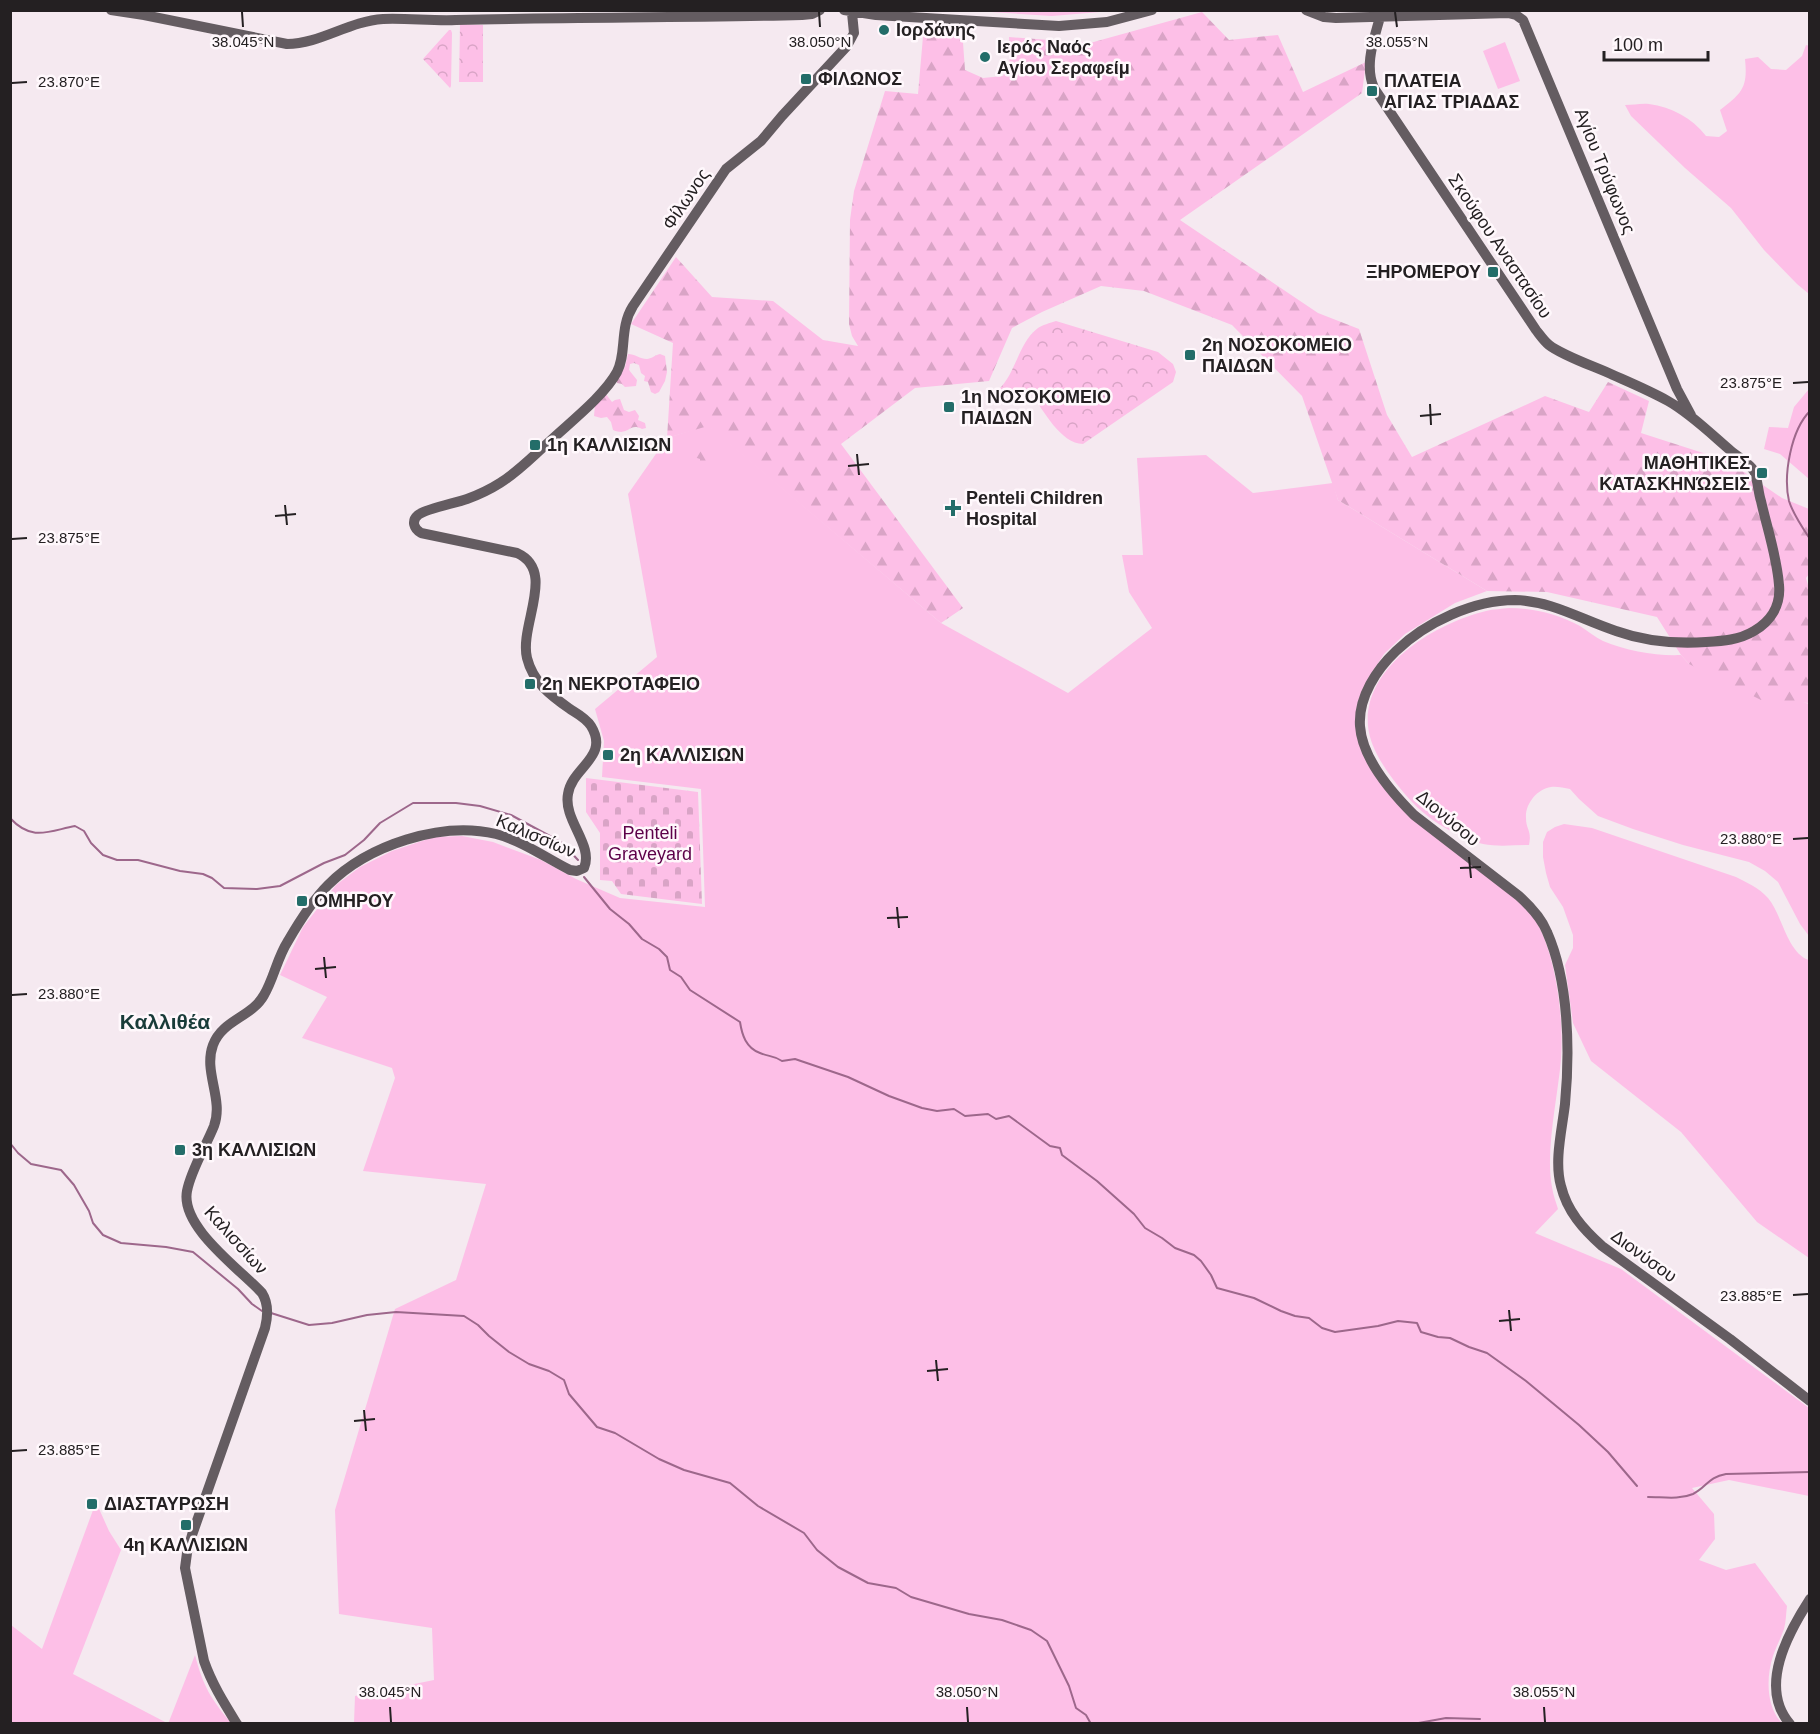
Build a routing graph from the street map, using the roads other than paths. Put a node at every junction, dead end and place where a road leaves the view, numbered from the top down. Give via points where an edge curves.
1 (111, 10) edge
2 (820, 10) edge
3 (1152, 10) edge
4 (1306, 10) edge
5 (848, 12) edge
6 (1431, 13) edge
7 (1380, 17) junction
8 (1677, 389) junction
9 (1669, 401) junction
10 (1695, 421) junction
11 (571, 422) joint
12 (1809, 1401) edge
13 (1809, 1599) edge
14 (237, 1724) edge
15 (1790, 1724) edge

1 - 2 main road via 286,44 307,42 378,20 802,15
3 - 5 main road via 1118,20 1071,26
4 - 7 main road, Αγίου Τρύφωνος via 1324,17
5 - 11 main road, Φίλωνος via 854,33 847,46 766,136 721,176 628,315 617,373
6 - 7 main road, Αγίου Τρύφωνος
6 - 8 main road, Αγίου Τρύφωνος via 1508,14 1523,20
7 - 9 main road, Σκούφου Αναστασίου via 1369,63 1374,88 1536,330 1551,347
8 - 9 main road via 1675,399
8 - 10 main road, Αγίου Τρύφωνος
9 - 10 main road, Σκούφου Αναστασίου
10 - 12 main road, Διονύσου via 1753,470 1779,584 1776,608 1770,618 1734,639 1694,643 1624,634 1537,602 1488,603 1435,624 1391,656 1364,698 1361,735 1372,762 1414,815 1519,896 1547,932 1558,966 1566,1035 1558,1174 1575,1218 1602,1246
11 - 14 main road, Καλισσίων via 499,484 468,499 421,513 414,525 421,533 517,553 534,568 536,579 526,635 531,669 547,692 589,723 596,739 594,755 574,778 567,798 569,813 585,850 584,868 570,870 500,836 462,830 438,831 372,854 327,886 284,946 261,1000 221,1032 211,1052 217,1115 188,1186 187,1208 204,1234 262,1293 268,1311 186,1561 209,1676
13 - 15 main road via 1790,1633 1777,1671 1778,1704

